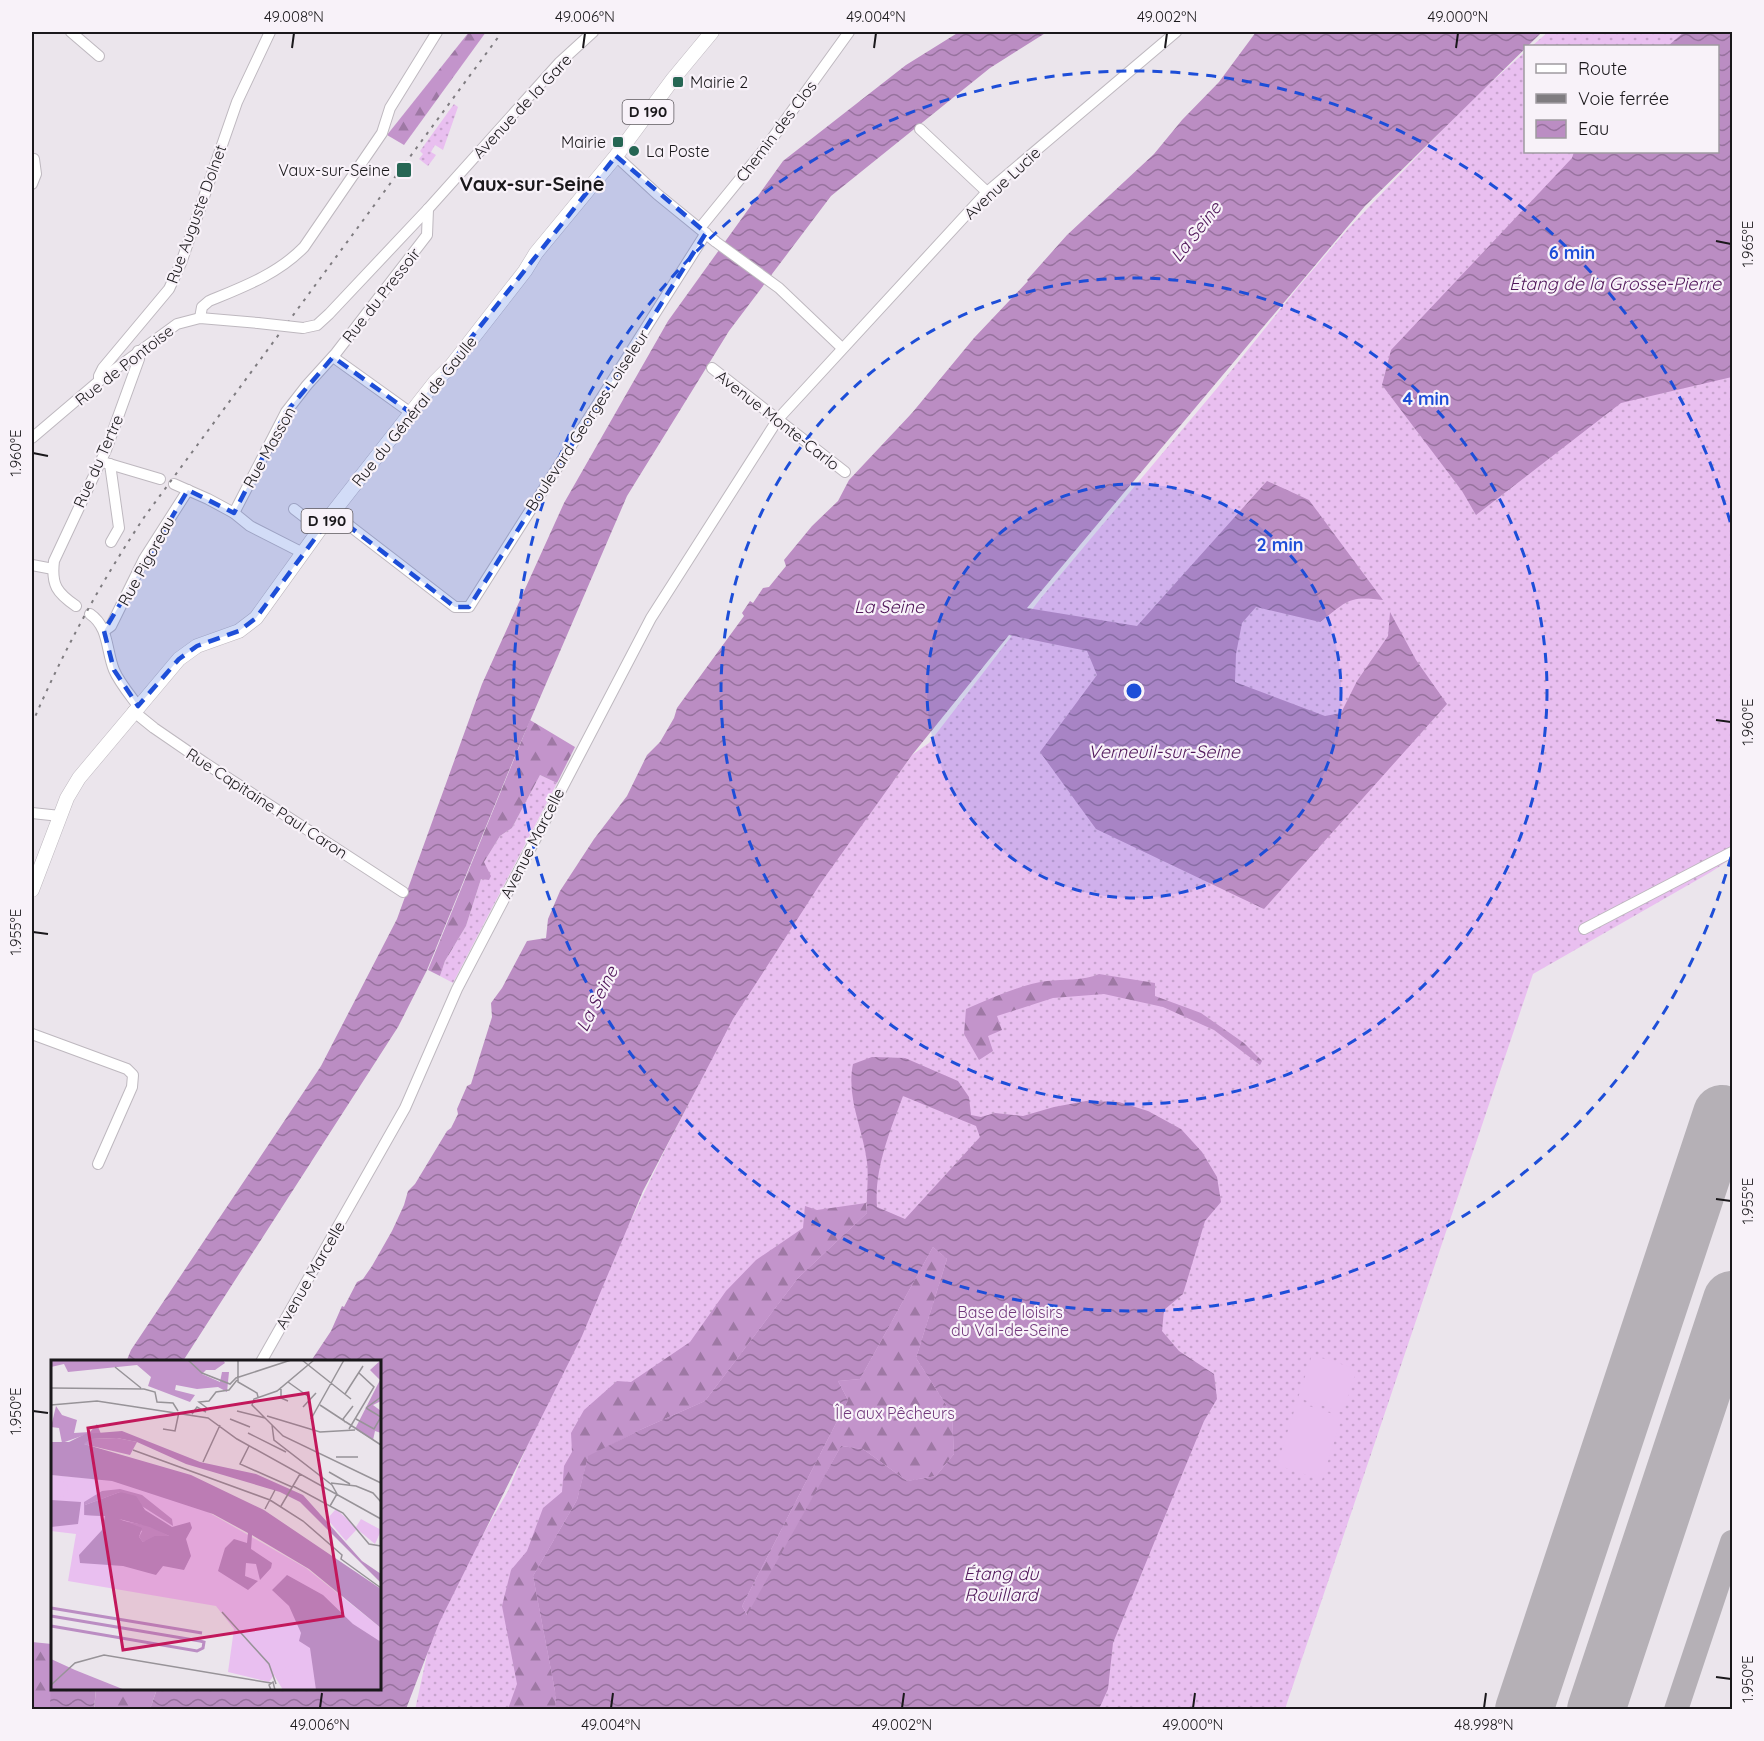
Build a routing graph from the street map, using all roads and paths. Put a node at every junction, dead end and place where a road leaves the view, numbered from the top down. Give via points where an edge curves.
1 (71, 32) edge
2 (270, 32) edge
3 (437, 32) edge
4 (593, 32) edge
5 (712, 32) edge
6 (849, 32) edge
7 (1176, 32) edge
8 (99, 56) dead end
9 (920, 129) dead end
10 (616, 156) junction
11 (34, 159) dead end
12 (32, 184) edge
13 (987, 192) junction
14 (428, 209) junction
15 (703, 231) junction
16 (200, 318) junction
17 (842, 348) junction
18 (138, 351) junction
19 (333, 357) junction
20 (712, 368) dead end
21 (99, 381) junction
22 (411, 413) junction
23 (778, 419) junction
24 (32, 438) edge
25 (105, 462) junction
26 (844, 472) dead end
27 (160, 479) dead end
28 (174, 484) dead end
29 (188, 490) junction
30 (294, 509) dead end
31 (234, 513) junction
32 (333, 513) junction
33 (320, 530) junction
34 (111, 542) dead end
35 (303, 553) junction
36 (32, 565) edge
37 (53, 569) junction
38 (76, 606) dead end
39 (90, 614) dead end
40 (104, 631) junction
41 (136, 708) junction
42 (32, 813) edge
43 (60, 816) junction
44 (1732, 852) edge
45 (32, 890) edge
46 (403, 892) dead end
47 (1584, 929) dead end
48 (32, 1034) edge
49 (98, 1164) dead end
50 (262, 1360) edge

1 - 8 street
2 - 21 street, Rue Auguste Dolnet via 237,102 169,289 104,368
3 - 16 street via 390,108 382,133 304,247 273,272 209,301 202,307
4 - 14 street, Avenue de la Gare via 559,63
5 - 10 main road, Rue du Général de Gaulle / D 190
6 - 15 street, Chemin des Clos
7 - 13 street, Avenue Lucie
9 - 13 street
10 - 15 street
10 - 22 main road, Rue du Général de Gaulle / D 190
11 - 12 street via 36,174
13 - 17 street, Avenue Lucie
14 - 16 street, Rue de Pontoise, bridge via 314,326
14 - 19 street, Rue du Pressoir via 427,235
15 - 17 street via 778,288
15 - 32 street, Boulevard Georges Loiseleur via 469,607 455,607
16 - 18 street, Rue de Pontoise via 177,324
17 - 23 street, Avenue Marcelle
18 - 21 street, Rue de Pontoise
18 - 25 street, Rue du Tertre via 139,359
19 - 22 street, Rue du Pressoir
19 - 31 street, Rue Masson via 286,412
20 - 23 street, Avenue Monte-Carlo
21 - 24 street, Rue de Pontoise
22 - 32 main road, Rue du Général de Gaulle / D 190
23 - 26 street, Avenue Monte-Carlo
23 - 50 street, Avenue Marcelle via 651,618 457,989 405,1108
25 - 27 street
25 - 34 street via 119,528
25 - 37 street, Rue du Tertre via 58,550
28 - 29 street
29 - 31 street
29 - 40 street, Rue Pigoreau via 144,559 111,626
30 - 33 street
31 - 35 street via 249,526
32 - 33 main road, Rue du Général de Gaulle / D 190
33 - 35 main road, Rue du Général de Gaulle / D 190
35 - 41 main road, Rue du Général de Gaulle / D 190 via 256,618 239,631 197,646 179,659
36 - 37 street
37 - 38 street via 57,590
39 - 40 street via 99,620
40 - 41 street via 114,670
41 - 43 main road, Rue du Général de Gaulle / D 190 via 78,778
41 - 46 street, Rue Capitaine Paul Caron via 154,728
42 - 43 street
43 - 45 main road, Rue du Général de Gaulle / D 190
44 - 47 street
48 - 49 street via 127,1069 133,1075 132,1087

